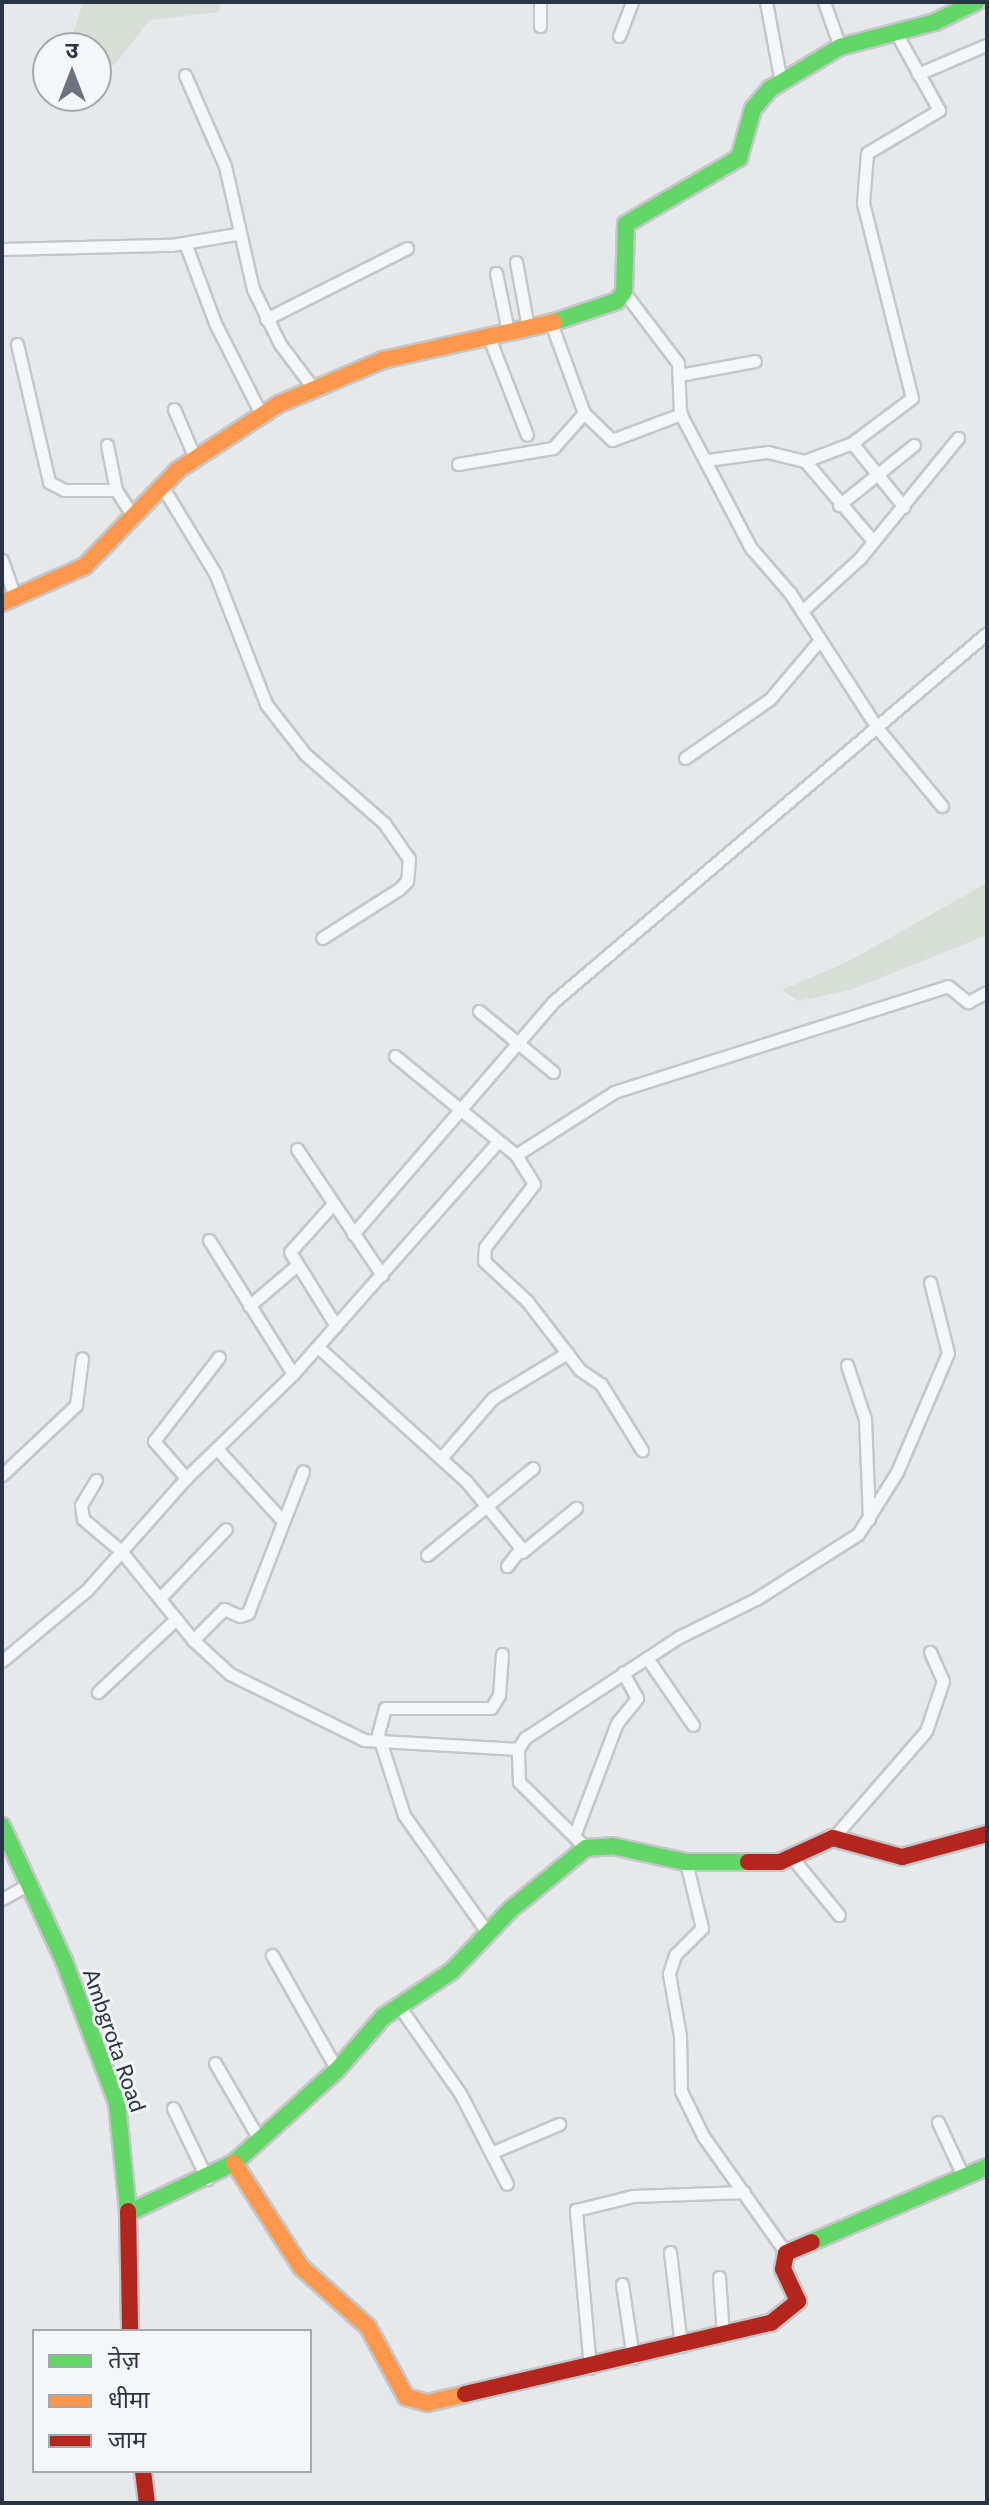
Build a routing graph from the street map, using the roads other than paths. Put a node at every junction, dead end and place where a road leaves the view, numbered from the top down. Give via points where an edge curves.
1 (540, 2) edge
2 (632, 2) edge
3 (766, 2) edge
4 (824, 2) edge
5 (976, 2) edge
6 (540, 26) dead end
7 (896, 33) junction
8 (619, 36) dead end
9 (986, 45) edge
10 (840, 47) junction
11 (918, 74) junction
12 (185, 75) dead end
13 (781, 82) junction
14 (237, 234) junction
15 (185, 243) junction
16 (407, 248) dead end
17 (2, 249) edge
18 (516, 262) dead end
19 (496, 273) dead end
20 (624, 292) junction
21 (266, 319) junction
22 (551, 323) junction
23 (528, 327) junction
24 (508, 331) junction
25 (488, 335) junction
26 (17, 344) dead end
27 (755, 361) dead end
28 (679, 375) junction
29 (313, 388) junction
30 (174, 409) dead end
31 (584, 413) junction
32 (261, 414) junction
33 (681, 414) junction
34 (527, 435) dead end
35 (958, 438) dead end
36 (852, 443) junction
37 (107, 445) dead end
38 (914, 445) dead end
39 (194, 456) junction
40 (707, 460) junction
41 (805, 461) junction
42 (458, 464) dead end
43 (879, 476) junction
44 (162, 486) junction
45 (116, 490) junction
46 (839, 505) junction
47 (904, 507) junction
48 (134, 518) junction
49 (873, 541) junction
50 (2, 560) edge
51 (8, 600) edge
52 (802, 611) junction
53 (987, 633) edge
54 (819, 641) junction
55 (878, 729) junction
56 (685, 758) dead end
57 (942, 806) dead end
58 (322, 938) dead end
59 (987, 992) edge
60 (479, 1011) dead end
61 (519, 1042) junction
62 (395, 1056) dead end
63 (553, 1072) dead end
64 (459, 1111) junction
65 (496, 1144) junction
66 (297, 1149) dead end
67 (516, 1155) junction
68 (333, 1204) junction
69 (353, 1234) junction
70 (209, 1240) dead end
71 (297, 1265) junction
72 (382, 1275) junction
73 (930, 1282) dead end
74 (249, 1306) junction
75 (336, 1326) junction
76 (318, 1347) junction
77 (567, 1353) junction
78 (219, 1357) dead end
79 (82, 1358) dead end
80 (847, 1365) dead end
81 (293, 1374) junction
82 (217, 1449) junction
83 (642, 1450) dead end
84 (442, 1457) junction
85 (533, 1468) dead end
86 (303, 1471) dead end
87 (2, 1475) edge
88 (186, 1478) junction
89 (96, 1480) dead end
90 (486, 1506) junction
91 (576, 1508) dead end
92 (869, 1519) junction
93 (283, 1521) junction
94 (226, 1529) dead end
95 (121, 1551) junction
96 (522, 1552) junction
97 (427, 1555) dead end
98 (507, 1566) dead end
99 (160, 1598) junction
100 (176, 1619) junction
101 (193, 1640) junction
102 (930, 1652) dead end
103 (502, 1654) dead end
104 (647, 1658) junction
105 (2, 1661) edge
106 (623, 1673) junction
107 (98, 1692) dead end
108 (693, 1725) dead end
109 (378, 1743) junction
110 (518, 1749) junction
111 (2, 1826) edge
112 (987, 1834) edge
113 (833, 1838) junction
114 (580, 1842) junction
115 (794, 1860) junction
116 (686, 1862) junction
117 (29, 1884) junction
118 (2, 1899) edge
119 (839, 1915) dead end
120 (487, 1932) junction
121 (272, 1955) dead end
122 (399, 2006) junction
123 (215, 2063) dead end
124 (337, 2070) junction
125 (173, 2108) dead end
126 (938, 2122) dead end
127 (559, 2124) dead end
128 (259, 2139) junction
129 (493, 2152) junction
130 (234, 2163) junction
131 (987, 2167) edge
132 (964, 2178) junction
133 (207, 2179) junction
134 (507, 2184) dead end
135 (744, 2192) junction
136 (128, 2213) junction
137 (670, 2252) dead end
138 (786, 2253) junction
139 (719, 2277) dead end
140 (622, 2284) dead end
141 (130, 2329) edge
142 (723, 2335) junction
143 (681, 2346) junction
144 (633, 2358) junction
145 (590, 2368) junction
146 (143, 2473) edge
147 (147, 2503) edge

1 - 6 street
2 - 8 street
3 - 13 street
4 - 10 street
5 - 7 street
7 - 10 street
7 - 11 street
9 - 11 street
10 - 13 street
11 - 36 street via 939,110 867,153 863,203 914,392 905,406
12 - 14 street via 225,166
13 - 20 street via 756,103 739,158 626,224
14 - 15 street
14 - 21 street
15 - 17 street
15 - 32 street via 215,323
16 - 21 street
18 - 23 street
19 - 24 street
20 - 22 street via 617,301
20 - 28 street via 639,306
21 - 29 street
22 - 23 street
22 - 31 street
23 - 24 street
24 - 25 street
25 - 29 street via 383,360
25 - 34 street
26 - 45 street via 49,482 64,490
27 - 28 street
28 - 33 street
29 - 32 street
30 - 39 street
31 - 33 street via 615,441
31 - 42 street via 553,448
32 - 39 street
33 - 40 street
35 - 47 street
36 - 41 street
36 - 43 street
37 - 45 street
38 - 43 street
39 - 44 street
40 - 41 street via 768,452
40 - 52 street via 751,548
41 - 46 street
43 - 46 street
43 - 47 street
44 - 48 street
44 - 58 street via 215,573 266,704 305,754 384,823 409,859 407,881 399,889
45 - 48 street
46 - 49 street
47 - 49 street
48 - 51 street via 85,566
49 - 52 street
50 - 51 street
52 - 54 street
53 - 55 street
54 - 55 street
54 - 56 street via 770,699
55 - 57 street
55 - 61 street via 565,991
59 - 67 street via 968,1002 948,986 614,1092
60 - 61 street
61 - 63 street
61 - 64 street
62 - 64 street
64 - 65 street
64 - 69 street
65 - 67 street
65 - 72 street
66 - 68 street
67 - 77 street via 531,1173 532,1189 482,1257
68 - 69 street
68 - 71 street via 290,1247
69 - 72 street
70 - 74 street
71 - 74 street
71 - 75 street
72 - 75 street
73 - 92 street via 948,1353
74 - 81 street
75 - 76 street
76 - 81 street
76 - 84 street
77 - 83 street via 601,1384
77 - 84 street via 493,1398
78 - 88 street via 154,1441
79 - 87 street via 76,1405
80 - 92 street via 865,1419
81 - 82 street
82 - 88 street
82 - 93 street
84 - 90 street
85 - 90 street
86 - 93 street
88 - 95 street
89 - 95 street via 80,1515
90 - 96 street
90 - 97 street
91 - 96 street
92 - 104 street via 843,1546
93 - 101 street via 246,1615 224,1609
94 - 99 street
95 - 99 street
95 - 105 street via 87,1590
96 - 98 street
99 - 100 street
100 - 101 street
100 - 107 street
101 - 109 street via 257,1689 343,1733
102 - 113 street via 943,1681 926,1731
103 - 109 street via 499,1695 491,1708 385,1708
104 - 106 street
104 - 108 street
106 - 110 street via 537,1727
106 - 114 street via 637,1698 617,1723
109 - 110 street
109 - 120 street via 407,1821
110 - 114 street via 519,1782
111 - 117 street, Ambgrota Road
112 - 113 street via 966,1845 902,1857
113 - 115 street
114 - 116 street
114 - 120 street
115 - 116 street
115 - 119 street
116 - 135 street via 702,1928 675,1955 669,1974 680,2036 681,2091 703,2136
117 - 118 street
117 - 136 street, Ambgrota Road via 114,2093
120 - 122 street via 452,1971
121 - 124 street
122 - 124 street
122 - 129 street
123 - 128 street
124 - 128 street
125 - 133 street
126 - 132 street
127 - 129 street
128 - 130 street
129 - 134 street
130 - 133 street
130 - 145 street via 301,2267 368,2327 398,2386 415,2403
131 - 132 street
132 - 138 street
133 - 136 street
135 - 138 street
135 - 145 street via 633,2196 576,2210
136 - 141 street, Ambgrota Road
137 - 143 street
138 - 142 street via 783,2269 798,2293 795,2309 771,2323
139 - 142 street
140 - 144 street
142 - 143 street
143 - 144 street
144 - 145 street
146 - 147 street

